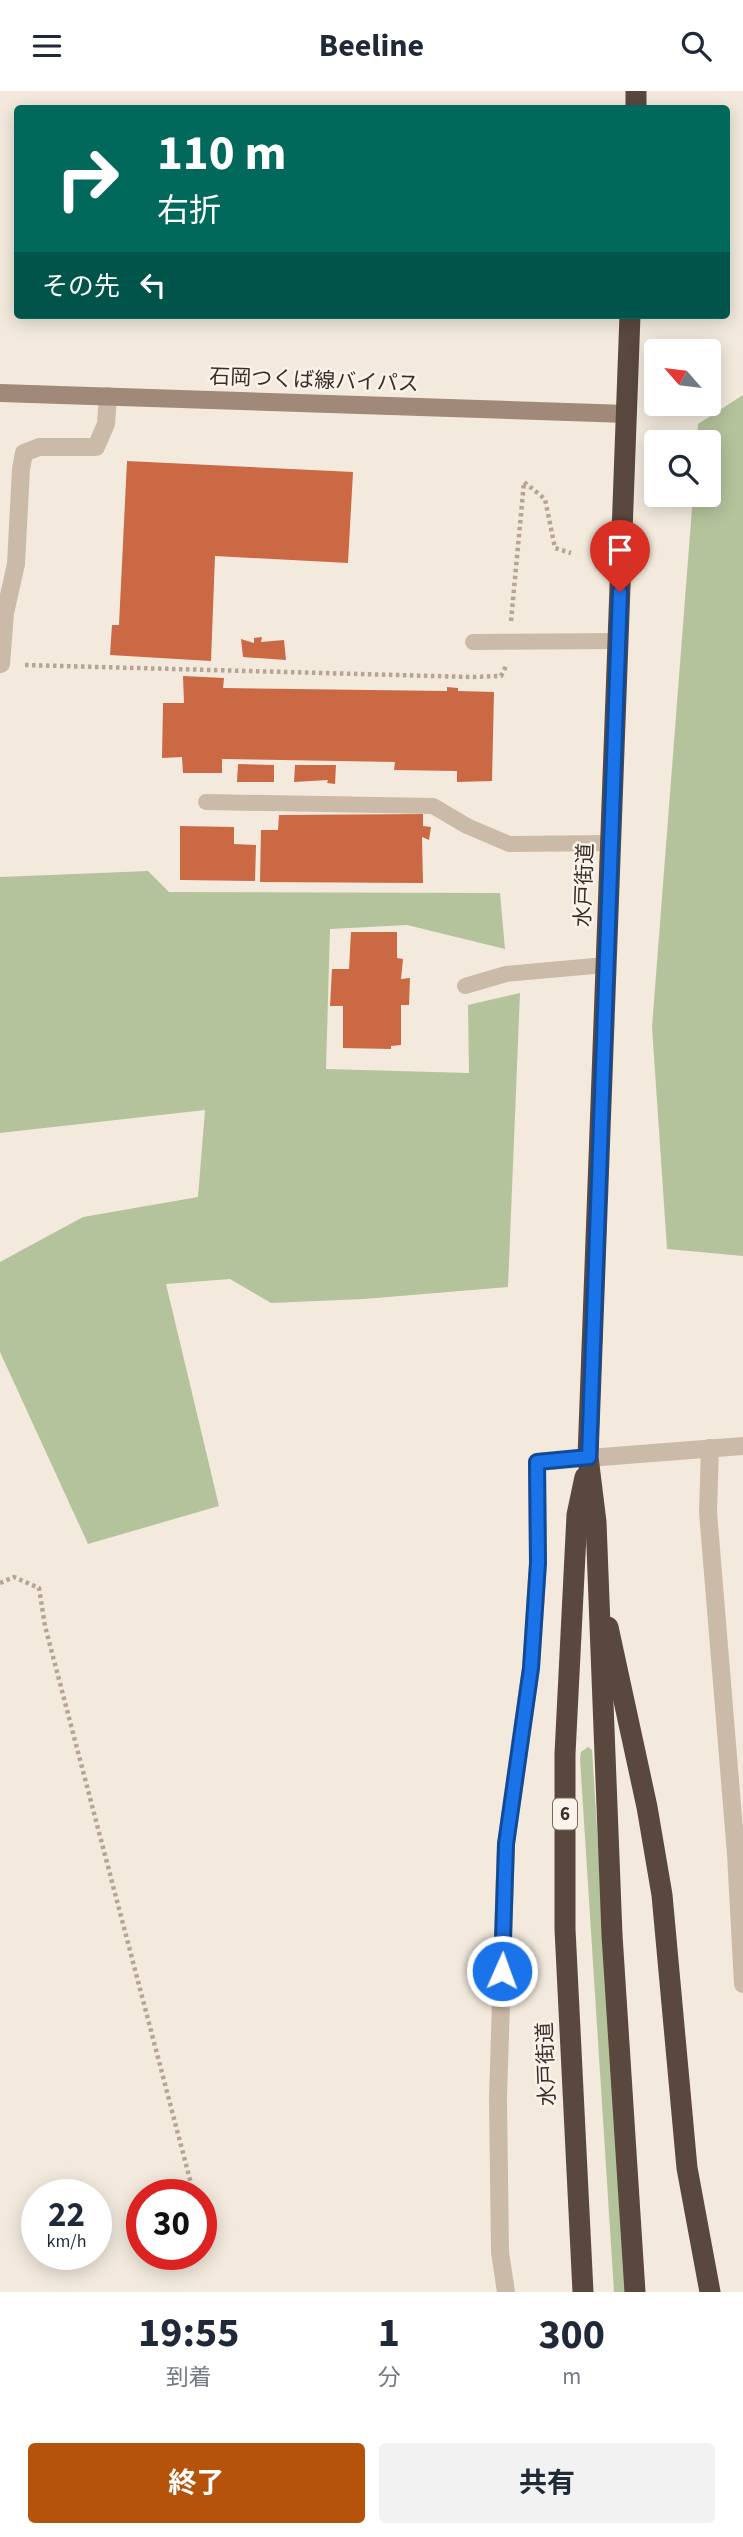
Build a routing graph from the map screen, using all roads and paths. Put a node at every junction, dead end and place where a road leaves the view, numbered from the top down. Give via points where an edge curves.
1 (630, 319) edge
2 (0, 393) edge
3 (108, 396) junction
4 (627, 414) junction
5 (570, 553) dead end
6 (509, 641) junction
7 (618, 641) junction
8 (473, 642) dead end
9 (1, 664) edge
10 (206, 802) dead end
11 (610, 843) junction
12 (605, 965) junction
13 (465, 986) dead end
14 (743, 1446) edge
15 (710, 1448) junction
16 (589, 1457) junction
17 (0, 1583) edge
18 (599, 1606) junction
19 (743, 1984) edge
20 (575, 2171) junction
21 (190, 2179) edge
22 (506, 2292) edge
23 (570, 2292) edge
24 (583, 2292) edge
25 (635, 2292) edge
26 (710, 2292) edge

1 - 4 highway, 水戸街道 / 6
2 - 3 main road, 石岡つくば線バイパス
3 - 4 main road, 石岡つくば線バイパス
3 - 9 street via 106,425 96,447 39,447 24,453 16,563 5,613
4 - 7 highway, 水戸街道 / 6
5 - 6 path via 555,548 545,499 524,482
6 - 7 lane
6 - 8 lane
6 - 9 path via 507,663 500,676
7 - 11 highway, 水戸街道 / 6
10 - 11 lane via 433,806 509,844
11 - 12 highway, 水戸街道 / 6
12 - 13 lane via 506,974
12 - 16 highway, 水戸街道 / 6
14 - 15 street
15 - 16 street
15 - 19 street via 708,1512
16 - 18 highway, 水戸街道 / 6
16 - 20 highway, 水戸街道 / 6 via 577,1515 565,1754 565,1929
16 - 22 street via 537,1462 538,1563 531,1668 506,1844 498,2098 500,2252
17 - 21 path via 14,1577 39,1588 45,1626
18 - 25 highway, 水戸街道 / 6 via 613,1949
18 - 26 highway via 610,1630 621,1680 662,1895 687,2168
20 - 23 highway
20 - 24 highway, 水戸街道 / 6

